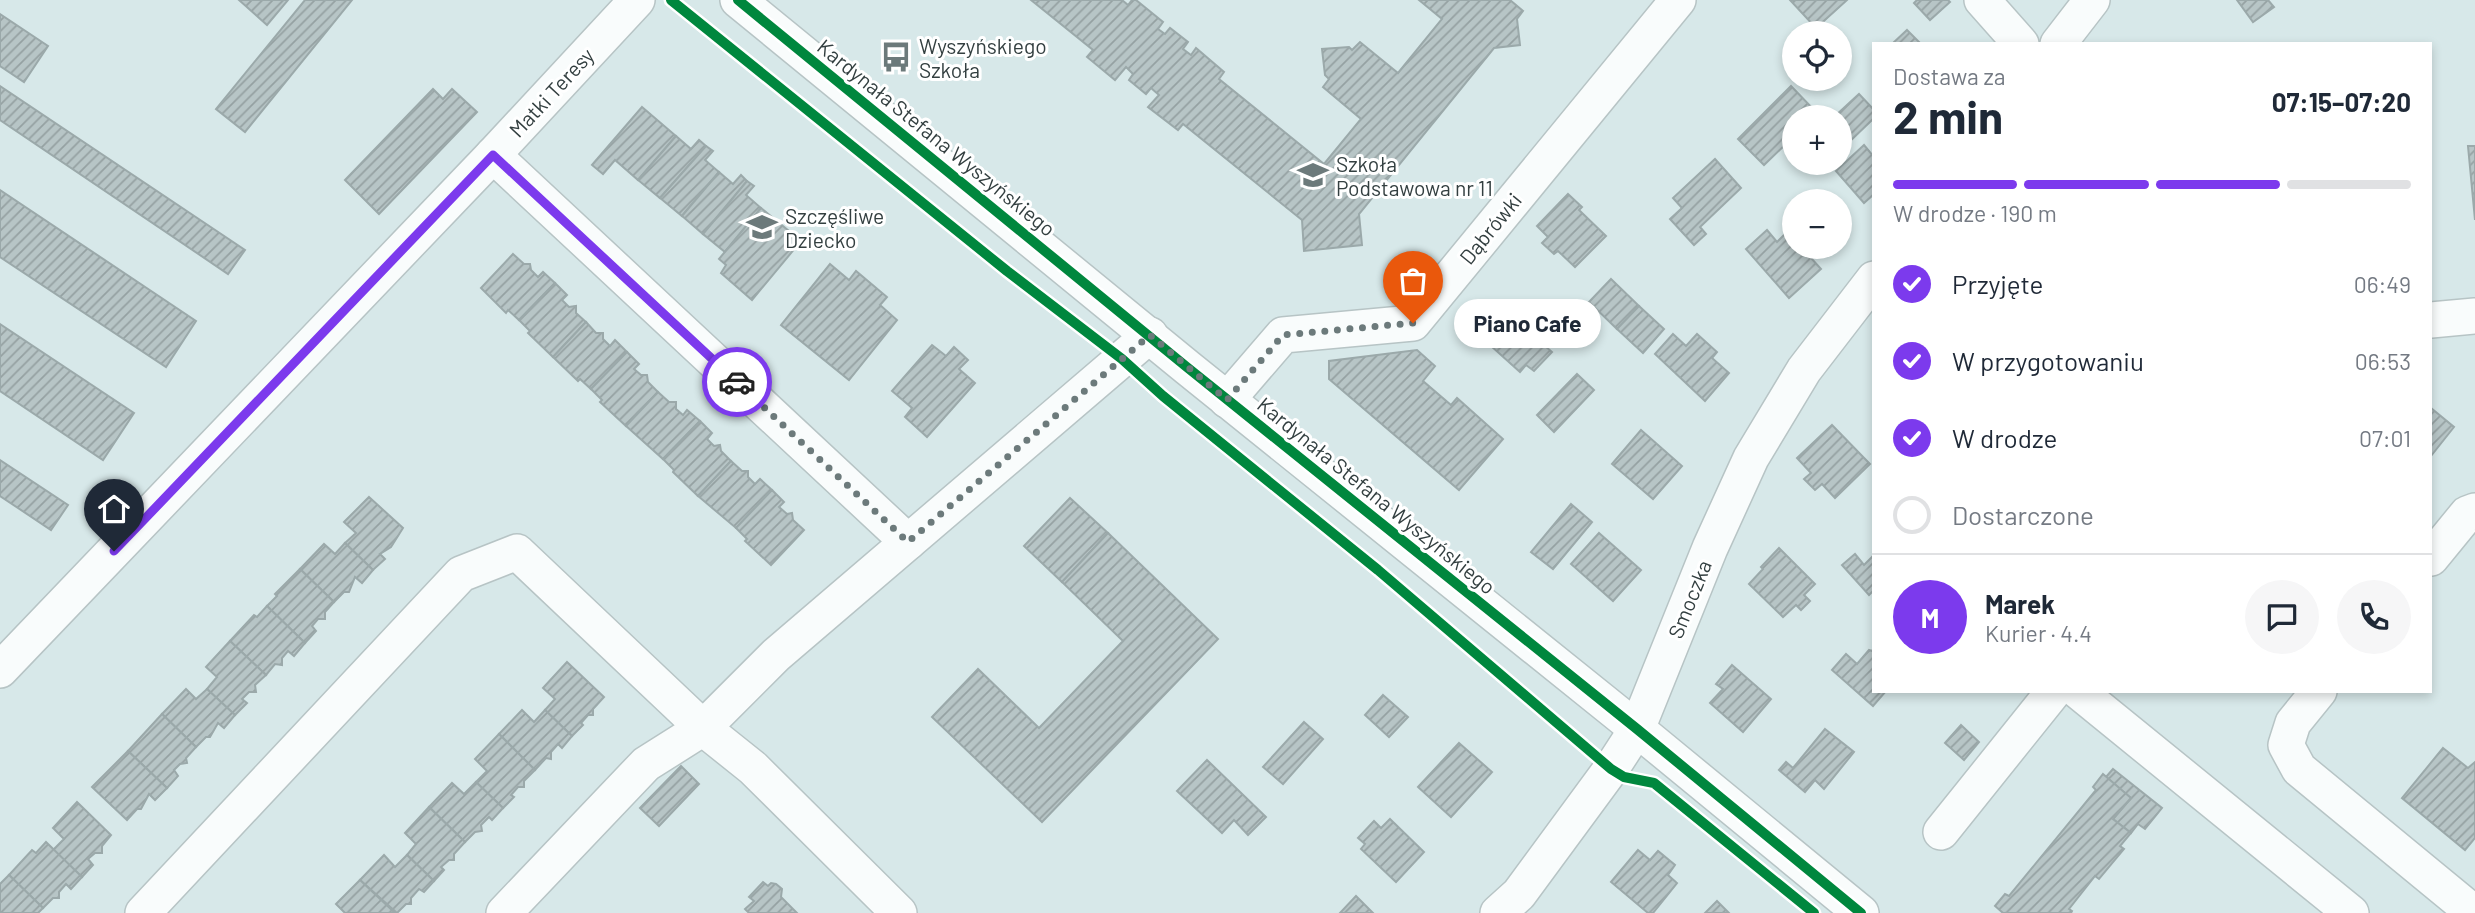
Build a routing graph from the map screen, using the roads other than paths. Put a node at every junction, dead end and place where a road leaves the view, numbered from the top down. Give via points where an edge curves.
1 (637, 0) edge
2 (738, 0) edge
3 (1678, 0) edge
4 (1982, 0) edge
5 (2092, 0) edge
6 (2019, 42) edge
7 (2059, 42) edge
8 (493, 155) junction
9 (1872, 282) edge
10 (2475, 316) edge
11 (2432, 320) edge
12 (1150, 335) junction
13 (1227, 400) junction
14 (2475, 511) edge
15 (908, 542) junction
16 (2432, 557) edge
17 (0, 670) edge
18 (2052, 693) edge
19 (2080, 693) edge
20 (2317, 693) edge
21 (703, 728) junction
22 (1637, 729) junction
23 (1941, 832) dead end
24 (2472, 911) edge
25 (143, 913) edge
26 (504, 913) edge
27 (900, 913) edge
28 (1499, 913) edge
29 (1861, 913) edge
30 (2351, 913) edge

1 - 8 street, Matki Teresy
2 - 12 street, Kardynała Stefana Wyszyńskiego
3 - 13 street, Dąbrówki via 1413,323 1283,335
4 - 6 street
5 - 7 street
8 - 15 street
8 - 17 street, Matki Teresy
9 - 22 street, Smoczka via 1804,370 1751,457
10 - 11 street
12 - 13 street, Kardynała Stefana Wyszyńskiego
12 - 15 street
13 - 22 street, Kardynała Stefana Wyszyńskiego
14 - 16 street via 2467,514
15 - 21 street via 776,655
18 - 23 street
19 - 30 street
20 - 24 street via 2293,723 2287,745 2299,769
21 - 25 street via 517,552 461,574
21 - 26 street via 646,764
21 - 27 street via 753,768
22 - 28 street, Smoczka via 1520,894
22 - 29 street, Kardynała Stefana Wyszyńskiego

